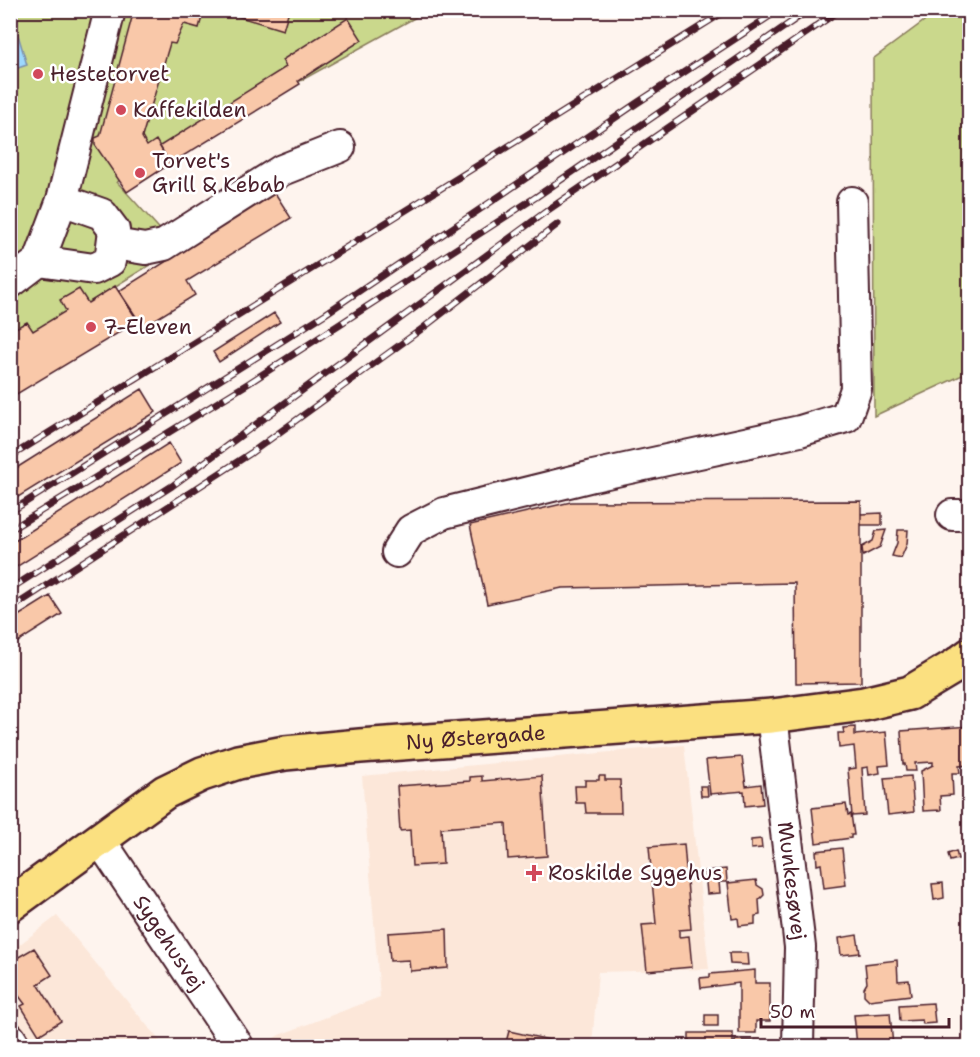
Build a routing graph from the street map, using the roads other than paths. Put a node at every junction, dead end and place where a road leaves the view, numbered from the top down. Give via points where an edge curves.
1 (110, 10) edge
2 (340, 147) dead end
3 (62, 200) junction
4 (852, 202) dead end
5 (114, 244) junction
6 (39, 261) junction
7 (10, 282) edge
8 (397, 552) dead end
9 (969, 655) edge
10 (772, 716) junction
11 (100, 840) junction
12 (10, 904) edge
13 (10, 1038) edge
14 (15, 1047) edge
15 (238, 1047) edge
16 (798, 1047) edge

1 - 3 street
2 - 5 street via 282,170 164,245 145,249
3 - 5 street via 102,214 114,230
3 - 6 street
4 - 8 street via 856,389 846,417 444,513 411,530
5 - 6 street via 110,261 94,269
6 - 7 street
9 - 10 main road, Ny Østergade via 910,693 864,704
10 - 11 main road, Ny Østergade via 285,753 202,774 165,792
10 - 16 street, Munkesøvej via 800,947
11 - 12 main road, Ny Østergade
11 - 15 street, Sygehusvej
13 - 14 street

